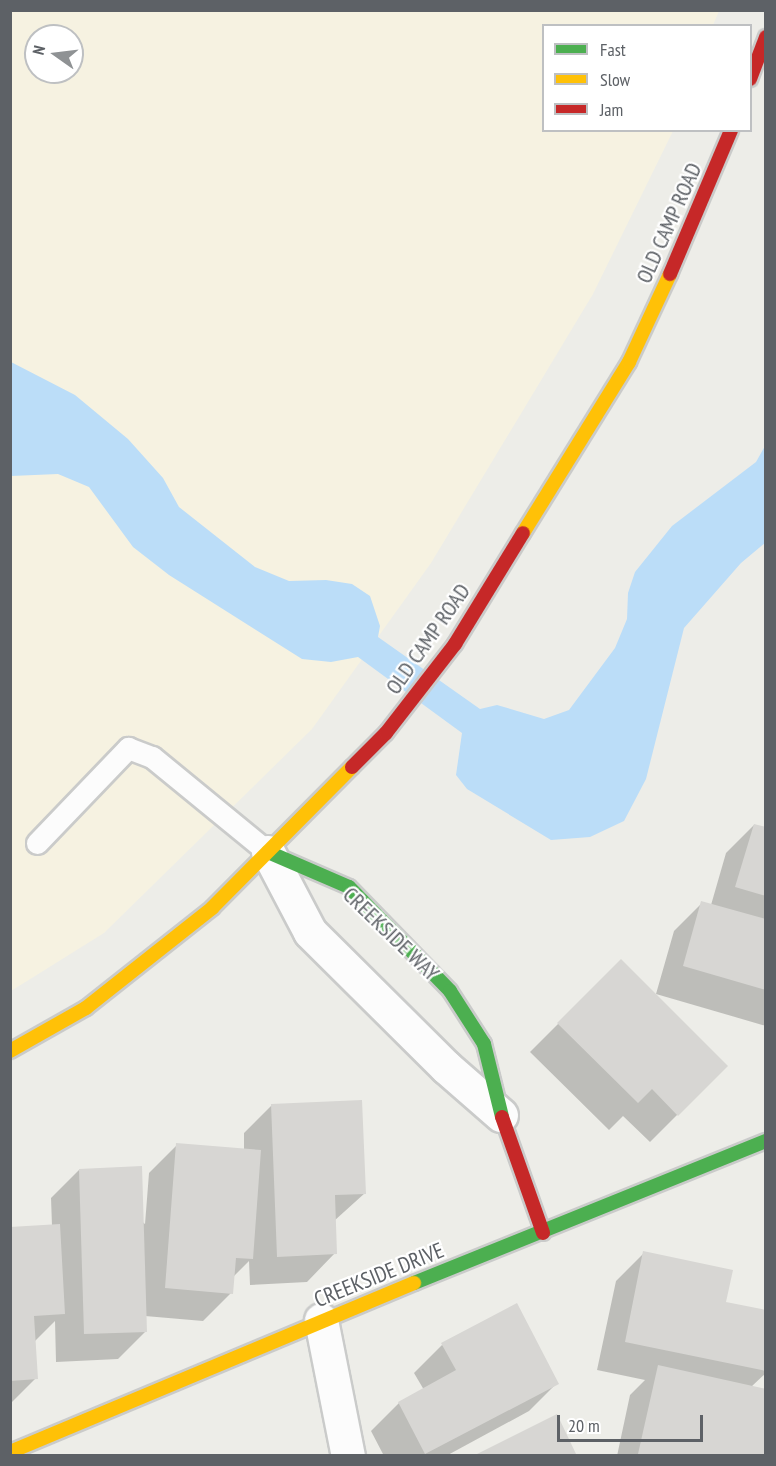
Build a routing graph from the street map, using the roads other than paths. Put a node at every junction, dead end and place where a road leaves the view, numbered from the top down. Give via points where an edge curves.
1 (765, 36) edge
2 (752, 74) edge
3 (730, 132) edge
4 (37, 843) dead end
5 (268, 852) junction
6 (10, 1051) edge
7 (501, 1115) junction
8 (765, 1141) edge
9 (543, 1233) junction
10 (321, 1320) junction
11 (10, 1452) edge
12 (348, 1455) edge

1 - 2 street
3 - 5 street, OLD CAMP ROAD via 687,238 629,362 455,644 386,733
4 - 5 lane via 128,748 152,757
5 - 6 street, OLD CAMP ROAD via 212,908 86,1008
5 - 7 street, CREEKSIDE WAY via 310,932 446,1067
5 - 7 street, CREEKSIDE WAY via 349,887 450,991 484,1044
7 - 9 street, CREEKSIDE WAY
8 - 9 street, CREEKSIDE DRIVE
9 - 10 street, CREEKSIDE DRIVE
10 - 11 street, CREEKSIDE DRIVE
10 - 12 street

